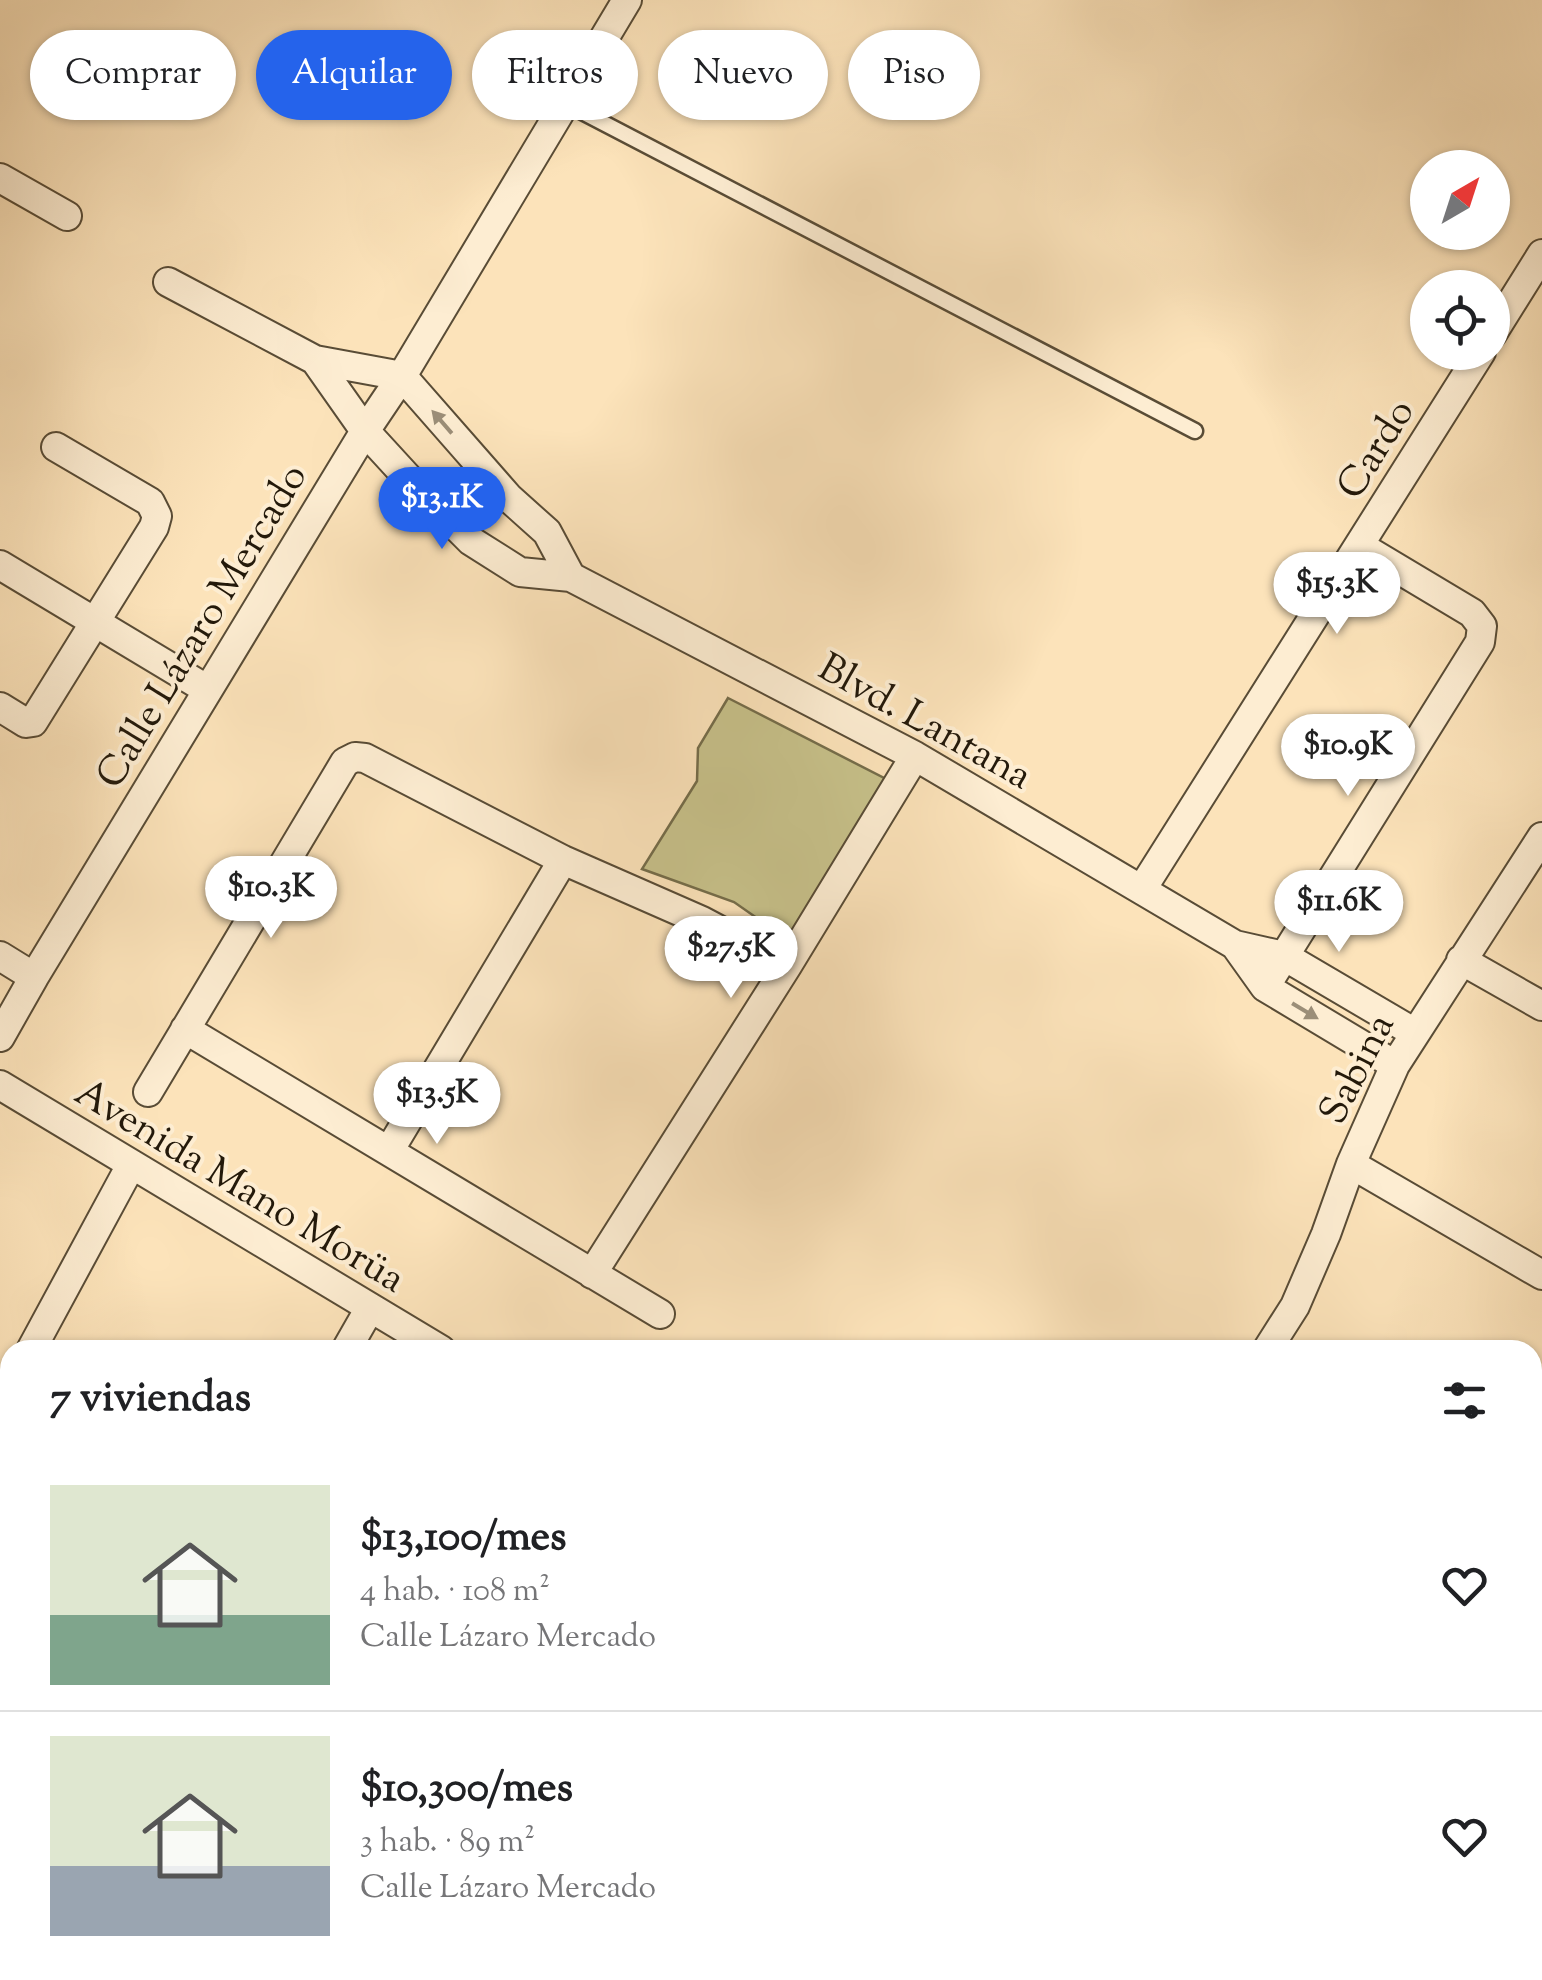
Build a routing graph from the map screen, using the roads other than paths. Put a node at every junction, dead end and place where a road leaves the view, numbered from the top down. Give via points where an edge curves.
1 (627, 0) edge
2 (609, 30) edge
3 (555, 120) edge
4 (598, 120) edge
5 (0, 178) edge
6 (67, 216) dead end
7 (1542, 254) edge
8 (168, 282) dead end
9 (1510, 305) edge
10 (314, 360) junction
11 (1470, 370) edge
12 (402, 376) junction
13 (365, 431) junction
14 (1195, 431) dead end
15 (56, 447) dead end
16 (1360, 546) junction
17 (0, 566) edge
18 (571, 576) junction
19 (96, 622) junction
20 (208, 690) junction
21 (0, 706) edge
22 (914, 756) junction
23 (1542, 837) edge
24 (563, 860) junction
25 (1142, 888) junction
26 (1235, 945) junction
27 (0, 956) edge
28 (1284, 956) junction
29 (1461, 960) junction
30 (787, 966) junction
31 (34, 977) junction
32 (1265, 987) junction
33 (1542, 1006) edge
34 (185, 1029) junction
35 (1415, 1033) junction
36 (0, 1036) edge
37 (1395, 1065) junction
38 (0, 1085) edge
39 (148, 1092) dead end
40 (389, 1151) junction
41 (1351, 1164) junction
42 (131, 1165) junction
43 (592, 1274) junction
44 (1542, 1275) edge
45 (370, 1308) junction
46 (660, 1314) dead end
47 (36, 1340) edge
48 (352, 1340) edge
49 (424, 1340) edge
50 (1273, 1340) edge

1 - 2 street, Calle Lázaro Mercado
3 - 12 street, Calle Lázaro Mercado
4 - 14 lane
5 - 6 street
7 - 9 street
8 - 10 street
10 - 12 street
10 - 13 street
11 - 16 street, Cardo
12 - 13 street, Calle Lázaro Mercado
18 -> 12 street via 548,532
13 - 18 street via 471,541 520,572
13 - 20 street, Calle Lázaro Mercado
15 - 19 street via 150,502 157,516
16 - 25 street, Cardo
16 - 28 street via 1472,613 1482,626 1480,642
17 - 19 street
18 - 22 street, Blvd. Lantana
19 - 20 street
19 - 21 street via 33,722
20 - 31 street, Calle Lázaro Mercado
22 - 25 street, Blvd. Lantana
22 - 30 street
23 - 29 street, Sabina
24 - 30 street
24 - 34 street via 355,757 344,762
24 - 40 street
25 - 26 street, Blvd. Lantana
26 - 28 street
26 - 32 street
27 - 31 street
28 - 32 street
28 - 35 street
29 - 33 street
29 - 35 street, Sabina
30 - 43 street
31 - 36 street, Calle Lázaro Mercado
32 -> 37 street
34 - 39 street
34 - 40 street
35 - 37 street, Sabina
37 - 41 street, Sabina
38 - 42 street, Avenida Mano Morüa
40 - 43 street
41 - 44 street
41 - 50 street, Sabina via 1295,1306
42 - 45 street, Avenida Mano Morüa
42 - 47 street
43 - 46 street
45 - 48 street
45 - 49 street, Avenida Mano Morüa

